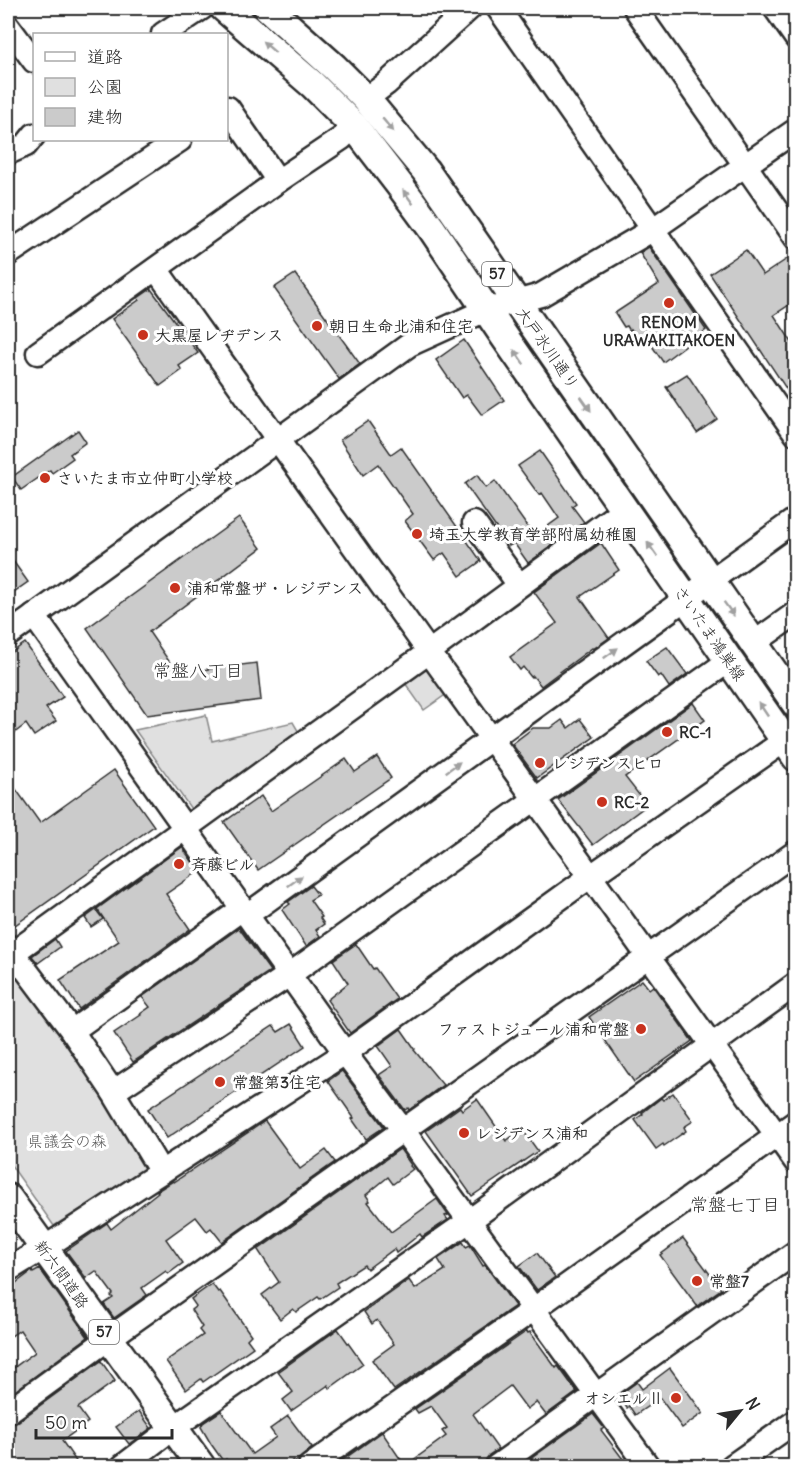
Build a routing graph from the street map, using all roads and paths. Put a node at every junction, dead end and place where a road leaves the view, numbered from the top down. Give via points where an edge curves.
1 (202, 8) edge
2 (224, 8) edge
3 (268, 8) edge
4 (470, 8) edge
5 (498, 8) edge
6 (635, 8) edge
7 (775, 8) edge
8 (8, 26) edge
9 (164, 33) edge
10 (795, 38) edge
11 (33, 60) edge
12 (366, 99) junction
13 (228, 108) edge
14 (354, 126) junction
15 (795, 130) edge
16 (33, 136) edge
17 (178, 141) edge
18 (8, 153) edge
19 (745, 165) junction
20 (278, 181) junction
21 (652, 230) junction
22 (795, 238) edge
23 (8, 254) edge
24 (156, 269) junction
25 (516, 302) junction
26 (486, 310) junction
27 (38, 353) dead end
28 (795, 435) edge
29 (279, 440) junction
30 (647, 492) joint
31 (624, 508) junction
32 (795, 519) edge
33 (474, 523) dead end
34 (709, 582) junction
35 (519, 585) junction
36 (686, 598) junction
37 (795, 613) edge
38 (34, 616) junction
39 (8, 635) edge
40 (754, 644) junction
41 (429, 652) junction
42 (730, 660) junction
43 (795, 705) edge
44 (493, 739) junction
45 (790, 749) edge
46 (536, 799) junction
47 (185, 828) junction
48 (795, 852) edge
49 (591, 876) junction
50 (245, 912) junction
51 (10, 949) edge
52 (648, 955) junction
53 (289, 975) junction
54 (795, 984) edge
55 (72, 1030) junction
56 (712, 1045) junction
57 (345, 1053) junction
58 (113, 1092) junction
59 (795, 1122) edge
60 (403, 1130) junction
61 (777, 1135) junction
62 (795, 1161) edge
63 (161, 1172) junction
64 (8, 1198) edge
65 (469, 1221) junction
66 (44, 1248) junction
67 (795, 1252) edge
68 (8, 1270) edge
69 (534, 1309) junction
70 (108, 1339) junction
71 (597, 1396) junction
72 (8, 1412) edge
73 (795, 1421) edge
74 (173, 1428) junction
75 (123, 1467) edge
76 (201, 1467) edge
77 (310, 1467) edge
78 (497, 1467) edge
79 (648, 1467) edge
80 (732, 1467) edge

1 - 9 street
14 -> 2 main road, 大戸氷川通り / 57
3 - 12 main road, 大戸氷川通り / 57
4 - 12 street
5 - 21 street
6 - 19 street
7 - 10 street
8 - 11 street
12 -> 25 main road, 大戸氷川通り / 57 via 425,170
13 - 20 street
14 - 20 street
26 -> 14 main road, 大戸氷川通り / 57 via 432,229
15 - 19 street
16 - 18 street via 26,145
17 - 23 street
19 - 21 street
19 - 22 street
20 - 24 street
21 - 25 street via 541,296
21 - 28 street
24 - 27 street
24 - 29 street
25 - 26 street
25 -> 30 main road, 大戸氷川通り / 57
26 - 29 street via 409,345
31 -> 26 main road, 大戸氷川通り / 57
29 - 38 street
29 - 41 street
30 - 34 main road, さいたま鴻巣線 / 57
31 - 35 street
36 -> 31 main road, さいたま鴻巣線 / 57
32 - 34 street
33 - 35 street
34 - 36 street
34 -> 40 main road, さいたま鴻巣線 / 57
35 - 41 street
36 - 42 main road, さいたま鴻巣線 / 57
44 -> 36 street
37 - 40 street
38 - 39 street
38 - 47 street
40 - 43 main road, さいたま鴻巣線 / 57
41 - 44 street
41 - 47 street
45 -> 42 main road, さいたま鴻巣線 / 57
42 - 46 street
44 - 46 street
50 -> 44 street
45 - 49 street
46 - 49 street
46 - 53 street
47 - 50 street
47 - 51 street
48 - 52 street
49 - 52 street
49 - 57 street
50 - 53 street
50 - 55 street
51 - 55 street
52 - 56 street
52 - 60 street
53 - 57 street
53 - 58 street
54 - 56 street
55 - 58 street
56 - 61 street
56 - 65 street
57 - 60 street
57 - 63 street
58 - 63 street
59 - 61 street
60 - 65 street
60 - 70 street
61 - 62 street
61 - 69 street
63 - 66 street
64 - 66 main road, 新六間道路 / 57
65 - 69 street
65 - 74 street
66 - 68 street
66 - 70 main road, 新六間道路 / 57
67 - 71 street
69 - 71 street
69 - 77 street
70 - 72 street
70 - 74 main road, 新六間道路 / 57
71 - 78 street
71 - 79 street
73 - 80 street
74 - 75 street
74 - 76 main road, 新六間道路 / 57

